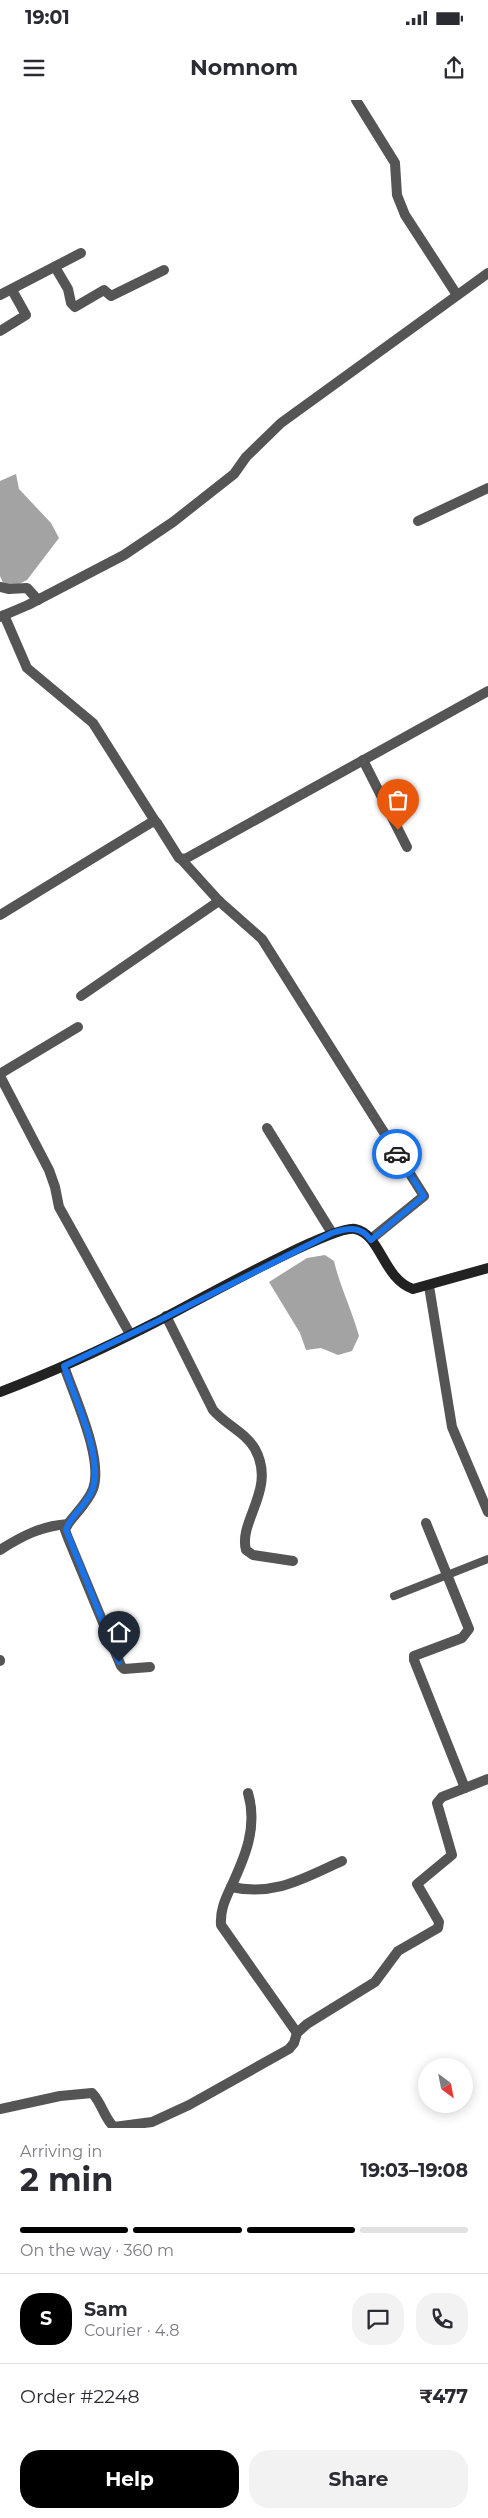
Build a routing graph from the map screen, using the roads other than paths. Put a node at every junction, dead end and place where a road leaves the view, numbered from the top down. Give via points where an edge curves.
1 (356, 100) edge
2 (81, 253) dead end
3 (56, 267) junction
4 (164, 270) dead end
5 (488, 273) edge
6 (12, 290) junction
7 (0, 295) edge
8 (457, 295) junction
9 (0, 331) edge
10 (488, 488) edge
11 (418, 521) dead end
12 (0, 586) edge
13 (38, 600) junction
14 (2, 616) edge
15 (488, 691) edge
16 (363, 760) junction
17 (155, 822) junction
18 (407, 847) dead end
19 (182, 859) junction
20 (219, 901) junction
21 (0, 915) edge
22 (81, 996) dead end
23 (78, 1027) dead end
24 (267, 1128) dead end
25 (332, 1233) junction
26 (371, 1240) junction
27 (488, 1268) edge
28 (429, 1286) junction
29 (166, 1316) junction
30 (130, 1334) junction
31 (64, 1366) junction
32 (0, 1392) edge
33 (488, 1512) edge
34 (426, 1522) dead end
35 (68, 1524) junction
36 (0, 1550) edge
37 (488, 1559) edge
38 (293, 1560) dead end
39 (446, 1574) junction
40 (394, 1596) dead end
41 (150, 1667) dead end
42 (488, 1779) edge
43 (465, 1788) junction
44 (248, 1793) dead end
45 (342, 1861) dead end
46 (231, 1887) junction
47 (297, 2033) junction
48 (0, 2109) edge
49 (111, 2126) edge

1 - 8 street via 395,163 397,195 405,215
2 - 3 street
3 - 4 street via 75,307 104,290 112,296
3 - 6 street
5 - 8 street
6 - 7 street
6 - 9 street via 26,315
8 - 13 street via 281,423 246,457 234,474 173,522 124,555
10 - 11 street
12 - 13 street via 9,590 27,588
13 - 14 street
14 - 17 street via 27,668 93,723
15 - 16 street
16 - 18 street
16 - 19 street
17 - 19 street
17 - 21 street
19 - 20 street
20 - 22 street
20 - 26 street via 262,939 424,1196
23 - 30 street via 0,1076 49,1170 59,1206
24 - 25 street
25 - 26 main road via 353,1228
25 - 29 main road
26 - 28 main road via 401,1283 413,1289
27 - 28 main road
28 - 33 street via 452,1427
29 - 30 main road
29 - 38 street via 213,1410 245,1436 260,1461 261,1489 245,1542 246,1550 253,1555
30 - 31 main road
31 - 32 main road
31 - 35 street via 89,1440 95,1476 93,1490
34 - 39 street
35 - 36 street via 39,1529
35 - 41 street via 68,1538 119,1662 124,1670
37 - 39 lane
39 - 40 lane
39 - 43 street via 469,1629 467,1635 414,1656 414,1660
42 - 43 street
43 - 47 street via 438,1800 452,1856 417,1884 439,1922 438,1928 398,1951 375,1982 315,2018
44 - 46 street via 252,1812 250,1839
45 - 46 street via 275,1890 247,1891
46 - 47 street via 221,1910 223,1931
47 - 49 street via 289,2049 189,2105 152,2122
48 - 49 street via 60,2096 92,2093

